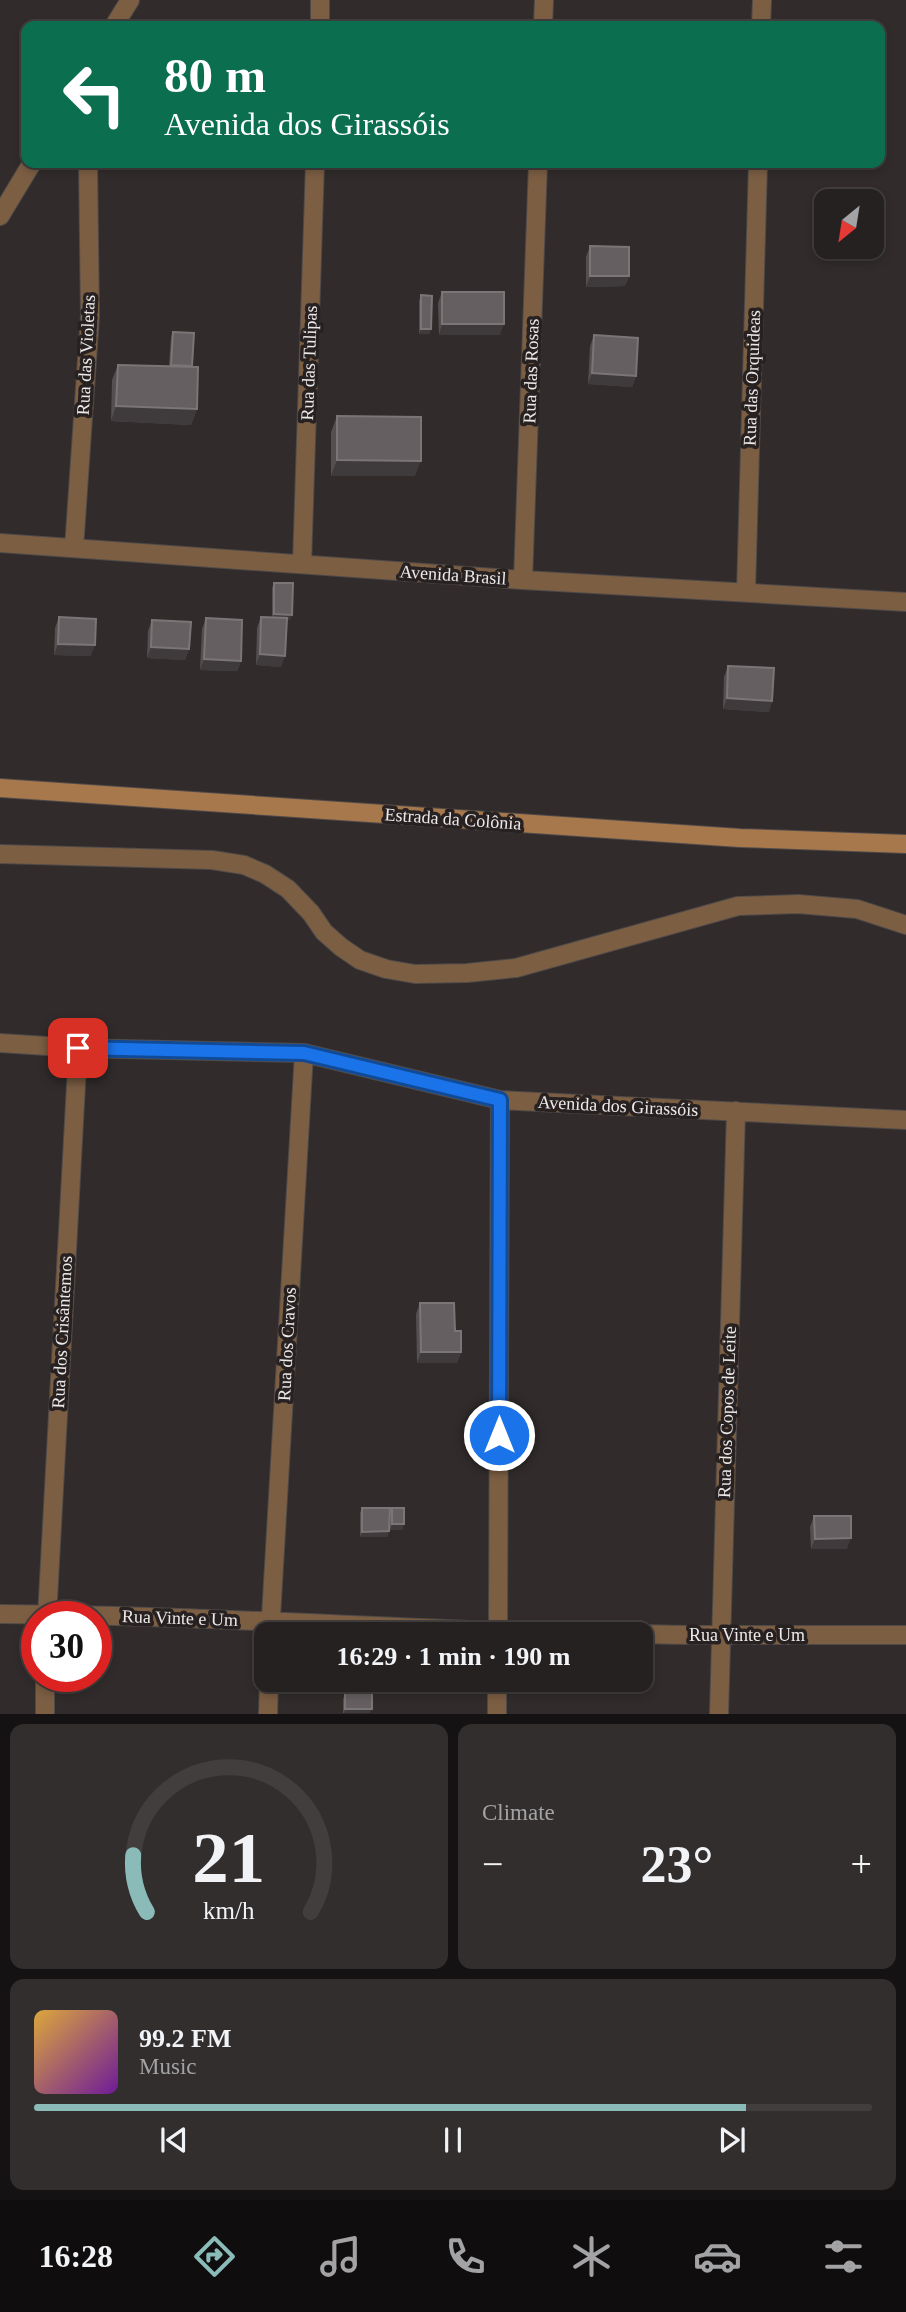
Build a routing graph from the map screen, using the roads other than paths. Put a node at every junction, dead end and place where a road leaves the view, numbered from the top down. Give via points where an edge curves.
1 (130, 0) edge
2 (320, 0) edge
3 (544, 0) edge
4 (762, 0) edge
5 (117, 21) edge
6 (320, 21) edge
7 (543, 21) edge
8 (761, 21) edge
9 (29, 168) edge
10 (88, 168) edge
11 (315, 168) edge
12 (538, 168) edge
13 (758, 168) edge
14 (0, 216) edge
15 (0, 543) edge
16 (74, 548) junction
17 (302, 564) junction
18 (523, 580) junction
19 (746, 592) junction
20 (906, 602) edge
21 (0, 788) edge
22 (906, 844) edge
23 (0, 854) edge
24 (906, 925) edge
25 (0, 1043) edge
26 (78, 1048) junction
27 (304, 1053) junction
28 (500, 1100) junction
29 (736, 1111) junction
30 (906, 1120) edge
31 (48, 1601) edge
32 (0, 1614) edge
33 (21, 1615) edge
34 (112, 1619) edge
35 (270, 1622) edge
36 (498, 1622) edge
37 (254, 1626) edge
38 (653, 1634) edge
39 (720, 1635) junction
40 (906, 1635) edge
41 (45, 1692) edge
42 (269, 1692) edge
43 (498, 1692) edge
44 (45, 1713) edge
45 (268, 1713) edge
46 (497, 1713) edge
47 (719, 1713) edge

1 - 5 street
2 - 6 street
3 - 7 street
4 - 8 street
9 - 14 street
10 - 16 street, Rua das Violetas via 90,316
11 - 17 street, Rua das Tulipas
12 - 18 street, Rua das Rosas
13 - 19 street, Rua das Orquideas
15 - 16 street, Avenida Brasil
16 - 17 street, Avenida Brasil
17 - 18 street, Avenida Brasil
18 - 19 street, Avenida Brasil
19 - 20 street, Avenida Brasil
21 - 22 main road, Estrada da Colônia via 740,838
23 - 24 street via 212,860 244,865 288,889 324,932 360,960 415,974 516,968 737,906 798,904 857,909
25 - 26 street, Avenida dos Girassóis
26 - 27 street, Avenida dos Girassóis
26 - 31 street, Rua dos Crisântemos
27 - 28 street, Avenida dos Girassóis
27 - 35 street, Rua dos Cravos
28 - 29 street, Avenida dos Girassóis
28 - 36 street
29 - 30 street, Avenida dos Girassóis
29 - 39 street, Rua dos Copos de Leite
32 - 33 street, Rua Vinte e Um
34 - 37 street, Rua Vinte e Um
38 - 39 street, Rua Vinte e Um
39 - 40 street, Rua Vinte e Um
39 - 47 street, Rua dos Copos de Leite
41 - 44 street
42 - 45 street
43 - 46 street

